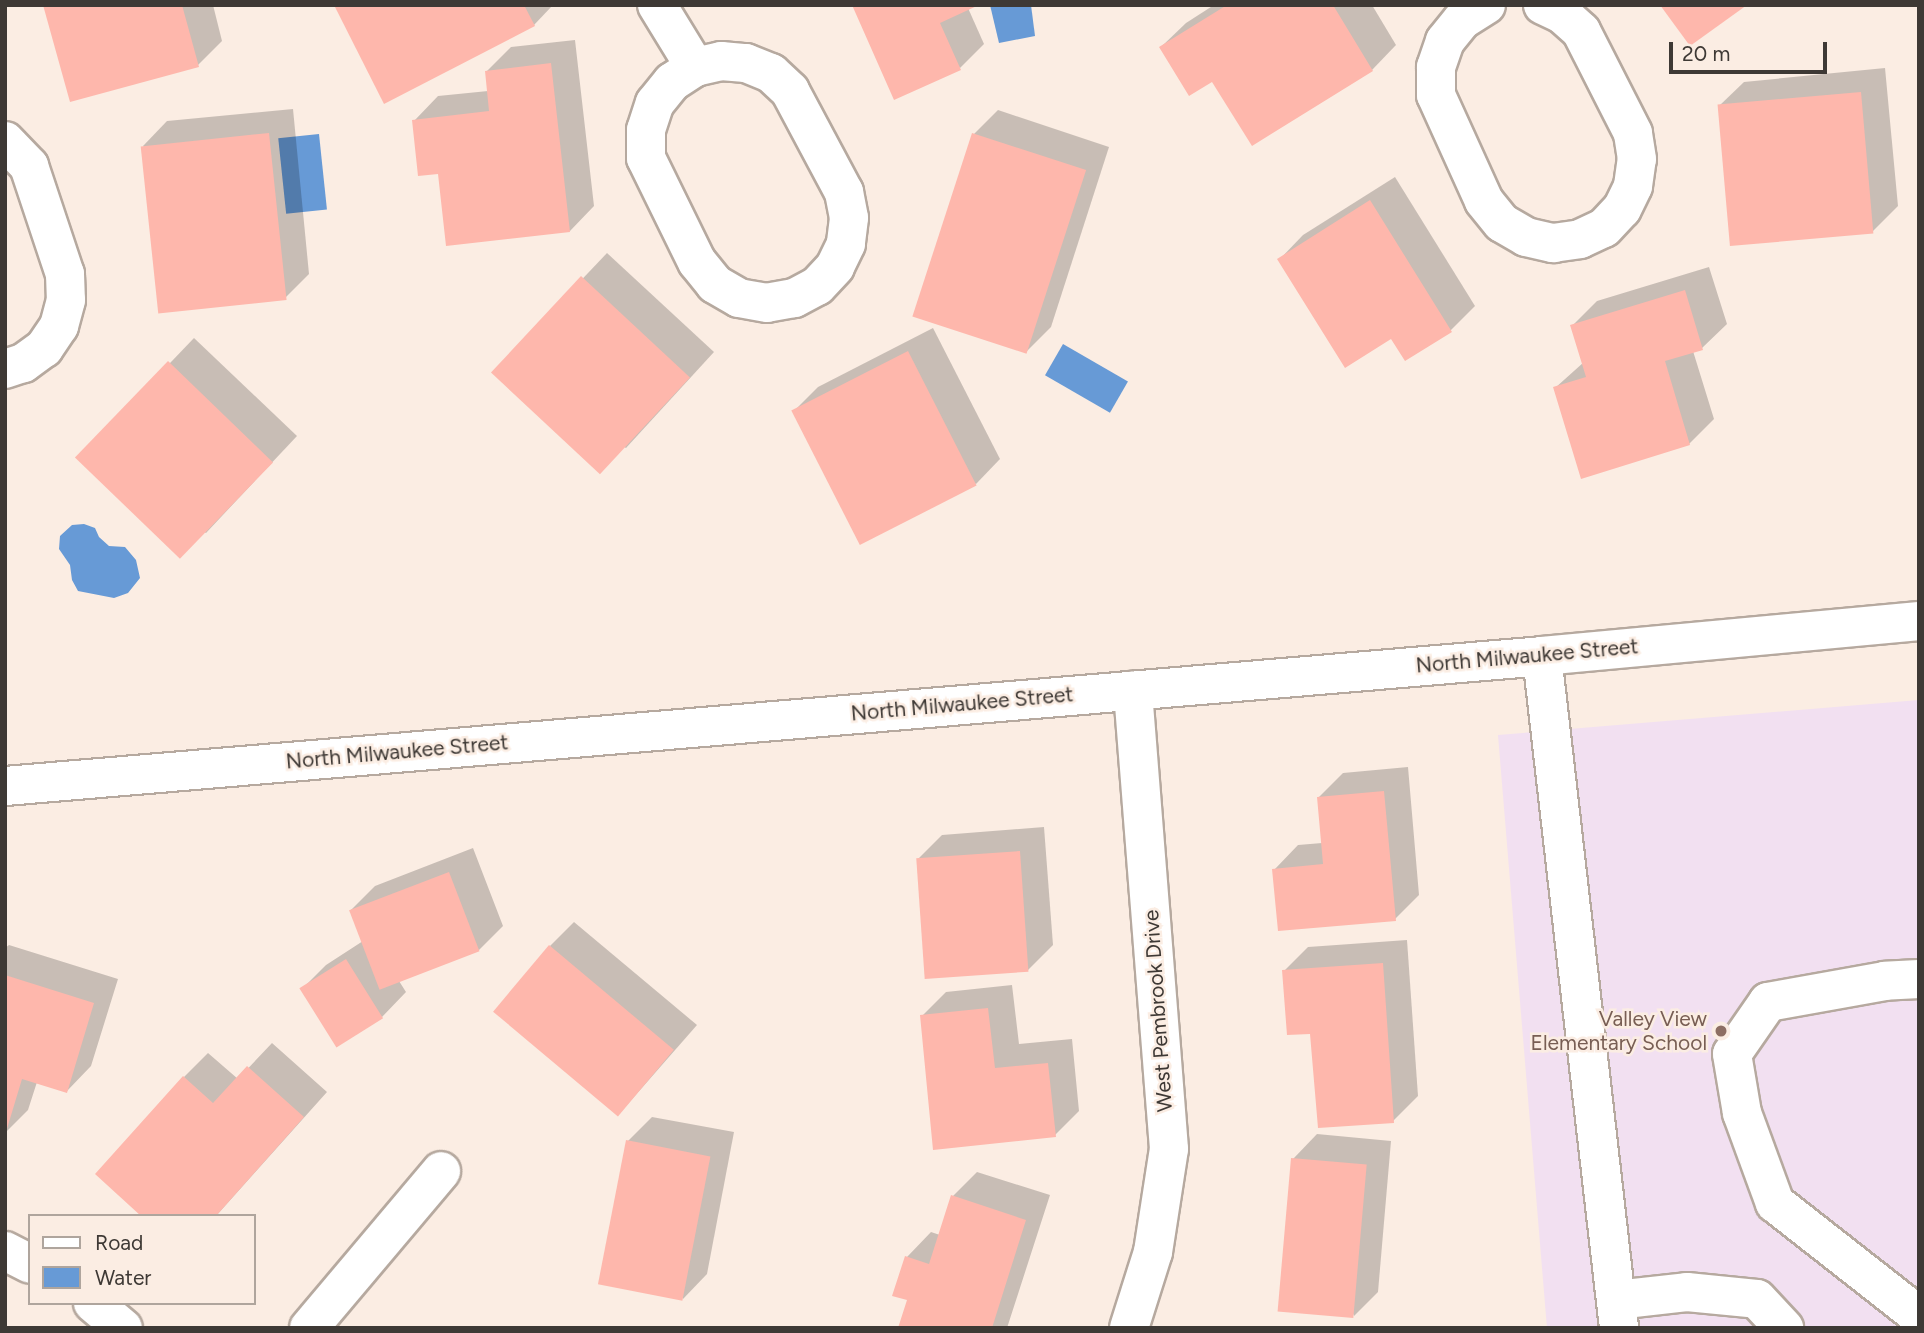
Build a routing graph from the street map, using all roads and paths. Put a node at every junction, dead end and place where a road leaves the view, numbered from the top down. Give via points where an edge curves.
1 (657, 5) edge
2 (1486, 5) edge
3 (1544, 5) edge
4 (695, 67) junction
5 (5, 141) edge
6 (5, 369) edge
7 (1919, 621) edge
8 (1542, 656) junction
9 (1133, 690) junction
10 (5, 786) edge
11 (1919, 979) edge
12 (441, 1171) dead end
13 (5, 1251) edge
14 (28, 1263) edge
15 (95, 1305) edge
16 (1917, 1313) edge
17 (1618, 1314) edge
18 (122, 1328) edge
19 (309, 1328) edge
20 (1129, 1328) edge
21 (1784, 1328) edge

1 - 4 street
2 - 3 street via 1462,20 1445,41 1436,67 1436,95 1484,201 1526,237 1553,243 1580,239 1604,228 1622,209 1633,186 1637,159 1633,134 1581,31
4 - 4 street via 672,82 654,103 646,130 646,158 697,262 715,284 739,298 766,303 794,298 817,286 835,267 846,244 849,218 844,192 790,91 771,74 746,63 721,61
5 - 6 street via 29,166 65,274 66,300 59,326 44,348
7 - 8 street, North Milwaukee Street
8 - 9 street, North Milwaukee Street
8 - 17 street
9 - 10 street, North Milwaukee Street
9 - 20 street, West Pembrook Drive via 1169,1149 1153,1252
11 - 16 street via 1768,1002 1732,1054 1742,1113 1775,1203
12 - 19 street
13 - 14 street
15 - 18 street
17 - 21 street via 1687,1292 1757,1299

